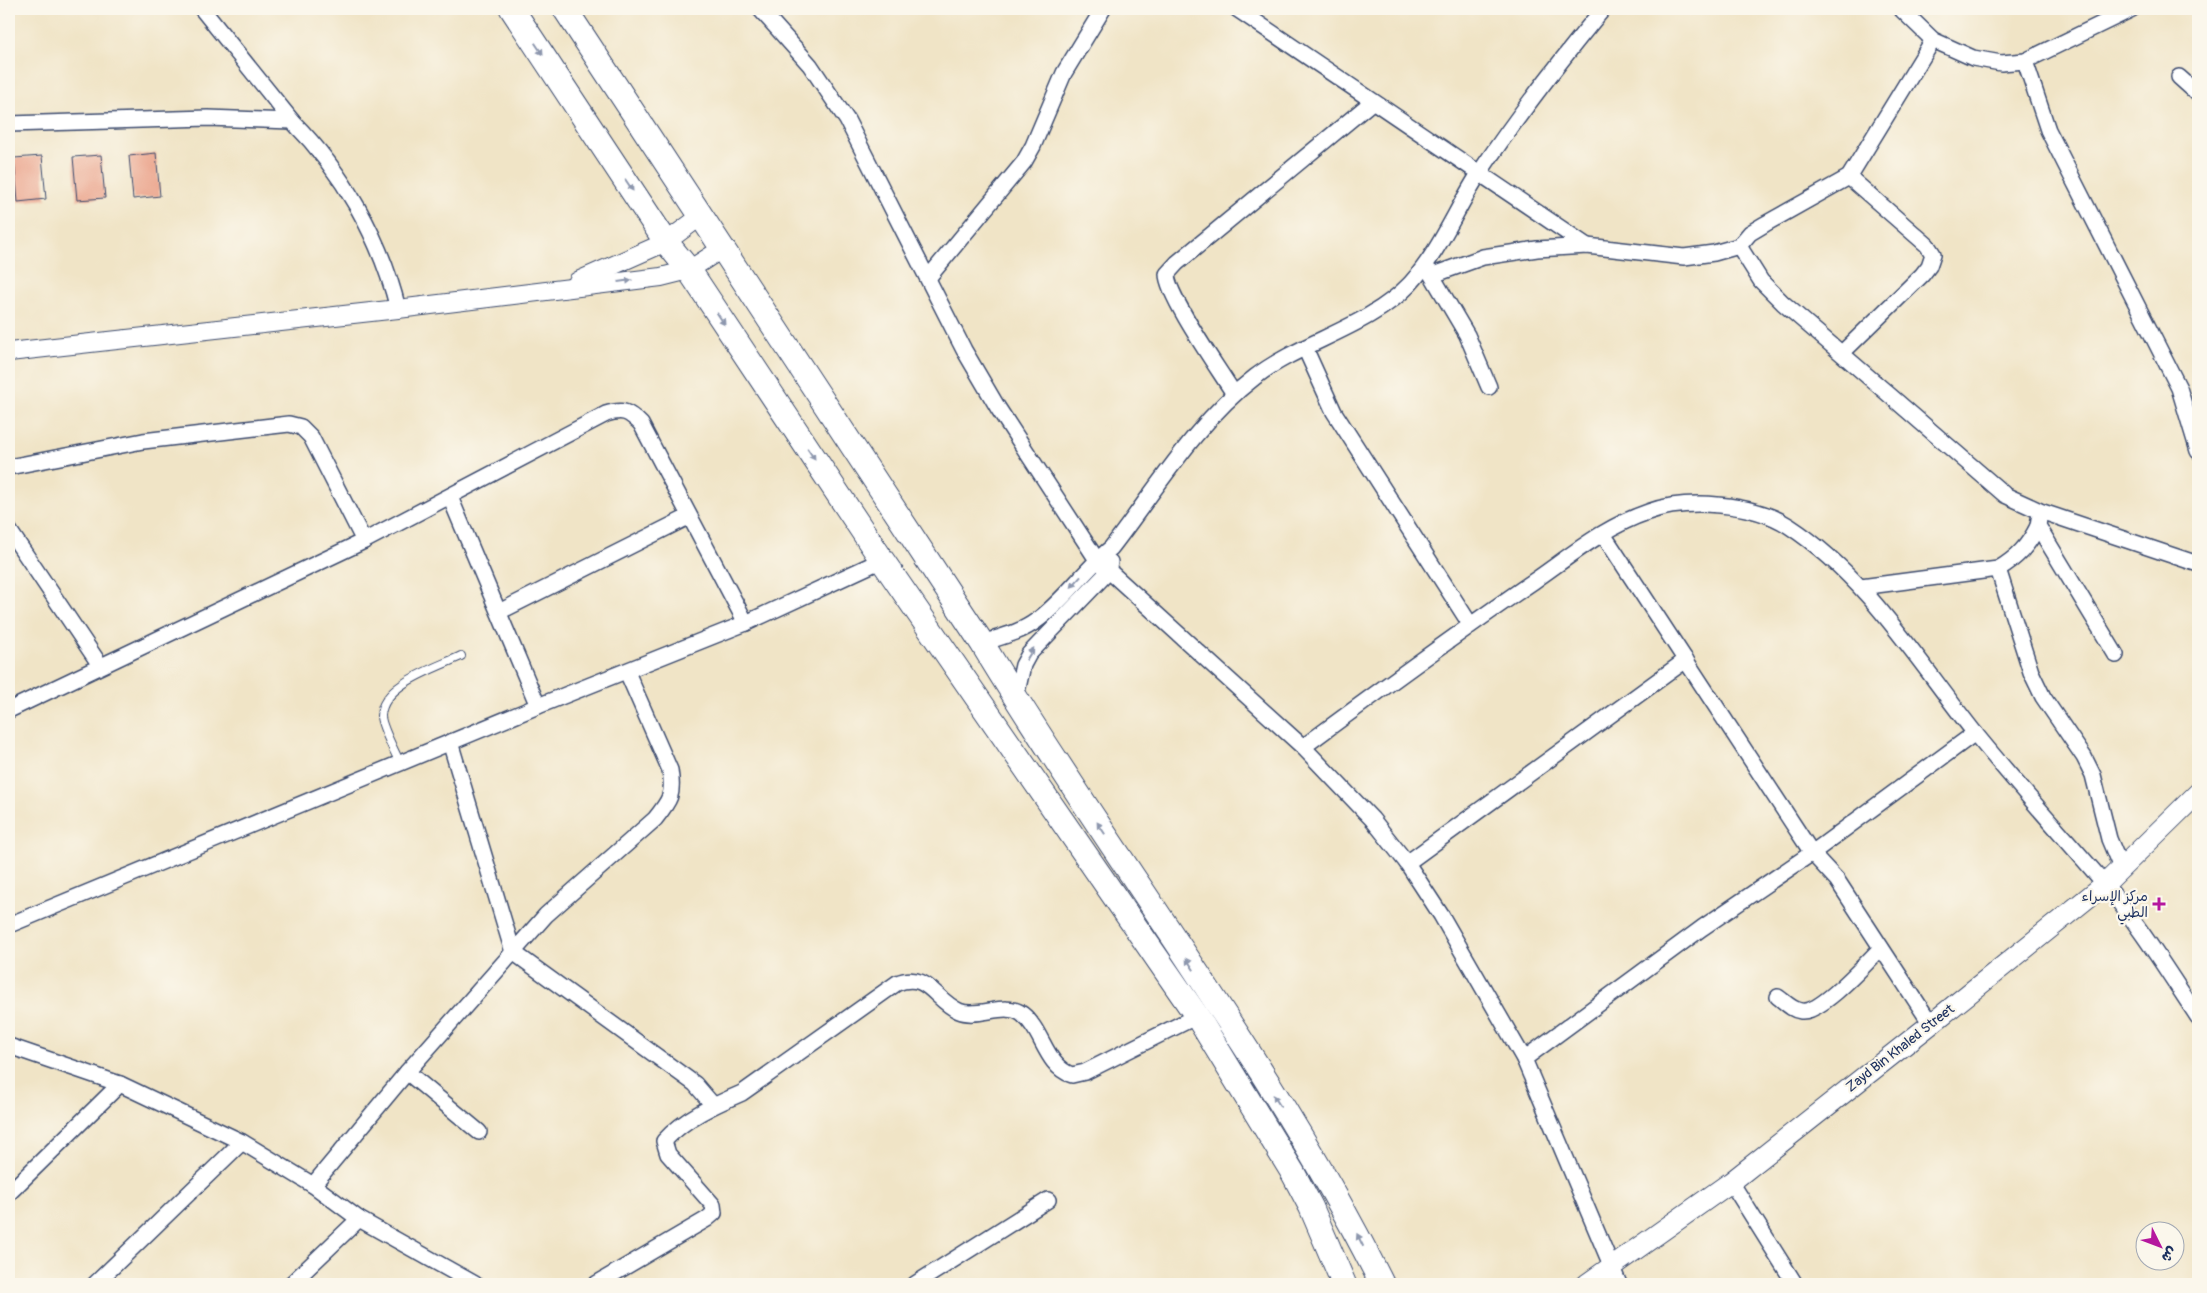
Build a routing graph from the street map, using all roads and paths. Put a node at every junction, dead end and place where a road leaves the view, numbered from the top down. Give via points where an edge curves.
1 (202, 9) edge
2 (512, 9) edge
3 (565, 9) edge
4 (760, 9) edge
5 (1103, 9) edge
6 (1237, 9) edge
7 (1603, 9) edge
8 (1901, 9) edge
9 (2132, 9) edge
10 (1933, 40) junction
11 (2025, 61) junction
12 (2179, 77) dead end
13 (2198, 94) edge
14 (1372, 102) junction
15 (292, 121) junction
16 (9, 124) edge
17 (1479, 174) junction
18 (1849, 177) junction
19 (701, 216) junction
20 (666, 242) junction
21 (1587, 246) junction
22 (1739, 246) junction
23 (722, 248) junction
24 (689, 270) junction
25 (1429, 270) junction
26 (928, 278) junction
27 (559, 290) junction
28 (398, 309) junction
29 (1305, 348) junction
30 (9, 352) edge
31 (1842, 353) junction
32 (1489, 387) dead end
33 (1234, 394) junction
34 (2198, 451) edge
35 (9, 467) edge
36 (450, 497) junction
37 (688, 517) junction
38 (2039, 519) junction
39 (1604, 534) junction
40 (11, 538) edge
41 (364, 541) junction
42 (1111, 548) junction
43 (882, 560) junction
44 (1097, 560) junction
45 (2198, 564) edge
46 (1998, 570) junction
47 (1108, 572) junction
48 (1861, 587) junction
49 (499, 612) junction
50 (746, 623) junction
51 (1470, 624) junction
52 (982, 643) junction
53 (2116, 655) dead end
54 (461, 656) dead end
55 (1686, 660) junction
56 (100, 665) junction
57 (627, 672) junction
58 (1015, 700) junction
59 (538, 706) junction
60 (9, 710) edge
61 (1975, 733) junction
62 (450, 742) junction
63 (1303, 747) junction
64 (400, 763) junction
65 (2198, 793) edge
66 (1812, 853) junction
67 (1407, 863) junction
68 (2122, 870) junction
69 (2105, 884) junction
70 (9, 925) edge
71 (1881, 948) junction
72 (513, 952) junction
73 (1778, 997) dead end
74 (1197, 1016) junction
75 (2198, 1017) edge
76 (1931, 1024) junction
77 (9, 1046) edge
78 (1524, 1059) junction
79 (407, 1072) junction
80 (120, 1084) junction
81 (713, 1105) junction
82 (479, 1132) dead end
83 (242, 1142) junction
84 (1731, 1182) junction
85 (312, 1185) junction
86 (9, 1193) edge
87 (1048, 1200) dead end
88 (359, 1219) junction
89 (1617, 1276) edge
90 (1342, 1283) edge
91 (95, 1284) edge
92 (291, 1284) edge
93 (475, 1284) edge
94 (596, 1284) edge
95 (915, 1284) edge
96 (1382, 1284) edge
97 (1587, 1284) edge
98 (1795, 1284) edge

1 - 15 street
2 -> 20 highway
3 - 19 highway
4 - 26 street via 810,65 847,120
5 - 26 street via 1064,73 1024,162
6 - 14 street
7 - 17 street via 1526,105
8 - 10 street
9 - 11 street
10 - 11 street via 1973,58 2001,63
10 - 18 street
11 - 34 street via 2048,130 2179,388
12 - 13 street
14 - 17 street
14 - 33 street via 1176,262 1167,274 1167,282 1176,300
15 - 16 street via 208,118
15 - 28 street via 328,161 358,210 382,257
17 - 21 street
17 - 25 street
18 - 22 street via 1764,224
18 - 31 street via 1927,245 1933,254 1922,275
19 - 20 street
19 - 23 highway
20 - 24 highway
20 - 27 street
21 - 22 street via 1684,256
21 - 25 street via 1511,251
22 - 31 street via 1761,281
23 - 24 street
23 - 52 highway
27 -> 24 street via 661,277
24 -> 43 highway
25 - 29 street via 1391,300
25 - 32 street via 1467,335
26 - 44 street via 998,408
27 - 28 street
28 - 30 street
29 - 33 street via 1275,363
29 - 51 street via 1334,412
31 - 38 street via 2005,495
33 - 42 street via 1200,431
35 - 41 street via 143,441 289,424 301,427 311,437
36 - 37 street via 618,410 631,414 641,424
36 - 41 street
36 - 49 street
37 - 49 street
37 - 50 street
38 - 45 street
38 - 46 street via 2024,550
38 - 53 street
39 - 48 street via 1648,512 1682,505 1739,507 1788,525 1818,547
39 - 51 street
39 - 55 street
40 - 56 street
41 - 56 street
42 - 44 street
42 - 47 street
43 - 50 street
43 - 74 highway
44 - 47 street
44 -> 52 street via 1037,621 1015,633
46 - 48 street
46 - 68 street via 2031,672 2043,697 2093,775 2109,839
58 -> 47 street via 1029,654
47 - 63 street
48 - 61 street
49 - 59 street
50 - 57 street
51 - 63 street
52 - 58 highway
54 - 64 lane via 396,687 385,700 381,717
55 - 66 street
55 - 67 street
56 - 60 street
57 - 59 street
57 - 72 street via 670,770 673,787 670,801 655,820 546,915
96 -> 58 highway via 1332,1189 1234,1029
59 - 62 street
61 - 66 street
61 - 69 street
62 - 64 street
62 - 72 street
63 - 67 street via 1372,819
64 - 70 street
65 - 68 main road, Zayd Bin Khaled Street
66 - 71 street via 1837,880
66 - 78 street via 1702,928
67 - 78 street via 1441,915
68 - 69 main road, Zayd Bin Khaled Street
69 - 75 street
69 - 76 main road, Zayd Bin Khaled Street
71 - 73 street via 1818,1007 1802,1012
71 - 76 street
72 - 79 street
72 - 81 street via 695,1084
74 - 81 street via 1085,1072 1072,1075 1058,1068 1032,1025 1020,1012 1013,1009 977,1014 961,1012 926,985 909,979 897,983 742,1093
74 - 90 highway via 1312,1207
76 - 84 main road, Zayd Bin Khaled Street
77 - 80 street
78 - 89 street
79 - 82 street
79 - 85 street
80 - 83 street
80 - 86 street
81 - 94 street via 679,1127 664,1141 664,1147 713,1205 714,1213 708,1220
83 - 85 street
83 - 91 street
84 - 89 main road, Zayd Bin Khaled Street
84 - 98 street
85 - 88 street
87 - 95 street
88 - 92 street
88 - 93 street
89 - 97 main road, Zayd Bin Khaled Street

